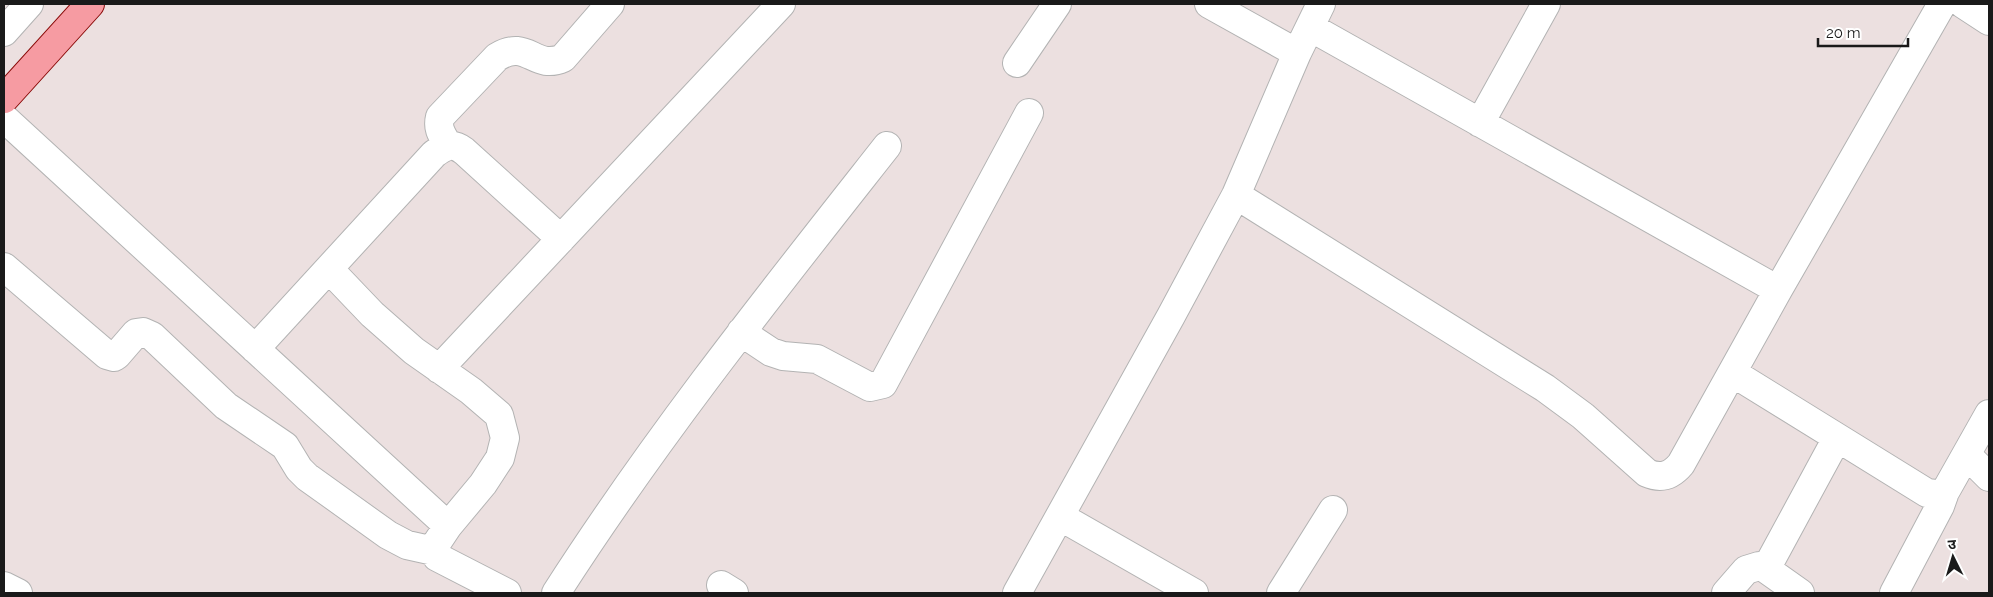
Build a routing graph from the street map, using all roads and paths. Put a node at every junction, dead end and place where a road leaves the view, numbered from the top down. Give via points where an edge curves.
1 (29, 4) edge
2 (90, 4) edge
3 (610, 4) edge
4 (781, 4) edge
5 (1056, 4) edge
6 (1209, 4) edge
7 (1546, 4) edge
8 (1942, 4) edge
9 (1963, 4) edge
10 (1315, 15) edge
11 (1989, 21) edge
12 (4, 32) edge
13 (1297, 53) junction
14 (1017, 63) dead end
15 (4, 99) edge
16 (1029, 113) dead end
17 (4, 118) edge
18 (1480, 123) junction
19 (448, 145) junction
20 (887, 146) dead end
21 (1236, 195) junction
22 (561, 239) junction
23 (4, 268) edge
24 (329, 268) junction
25 (1778, 290) junction
26 (741, 332) junction
27 (255, 349) junction
28 (439, 369) junction
29 (1733, 373) junction
30 (1989, 414) edge
31 (1837, 438) junction
32 (1966, 455) junction
33 (1989, 476) edge
34 (1945, 492) junction
35 (1333, 510) dead end
36 (1061, 517) junction
37 (448, 526) junction
38 (434, 552) junction
39 (1766, 569) junction
40 (4, 586) edge
41 (18, 593) edge
42 (506, 593) edge
43 (556, 593) edge
44 (1017, 593) edge
45 (1194, 593) edge
46 (1281, 593) edge
47 (1726, 593) edge
48 (1800, 593) edge
49 (1894, 593) edge

1 - 12 street
2 - 15 main road
3 - 19 street via 563,58 547,62 517,50 497,57 440,117 440,132
4 - 22 street
5 - 14 street
6 - 13 street
7 - 18 street
8 - 25 street
9 - 11 street
10 - 13 street
10 - 18 street
13 - 21 street
16 - 26 street via 883,384 870,387 817,359 770,352
17 - 27 street
18 - 25 street
19 - 22 street via 464,151
19 - 24 street via 434,154
20 - 26 street
21 - 29 street via 1539,383 1654,476 1672,474 1681,464
21 - 36 street
22 - 28 street
23 - 38 street via 107,356 117,355 139,332 152,336 226,406 285,446 307,476 388,536
24 - 27 street
24 - 28 street via 372,314
25 - 29 street
26 - 43 street via 603,521
27 - 37 street
28 - 37 street via 499,415 505,438 500,458
29 - 31 street
30 - 32 street
31 - 34 street via 1927,493
31 - 39 street
32 - 33 street
32 - 34 street
34 - 49 street
35 - 46 street
36 - 44 street
36 - 45 street
37 - 38 street
38 - 42 street via 437,557
39 - 47 street via 1759,566 1746,570
39 - 48 street
40 - 41 street

